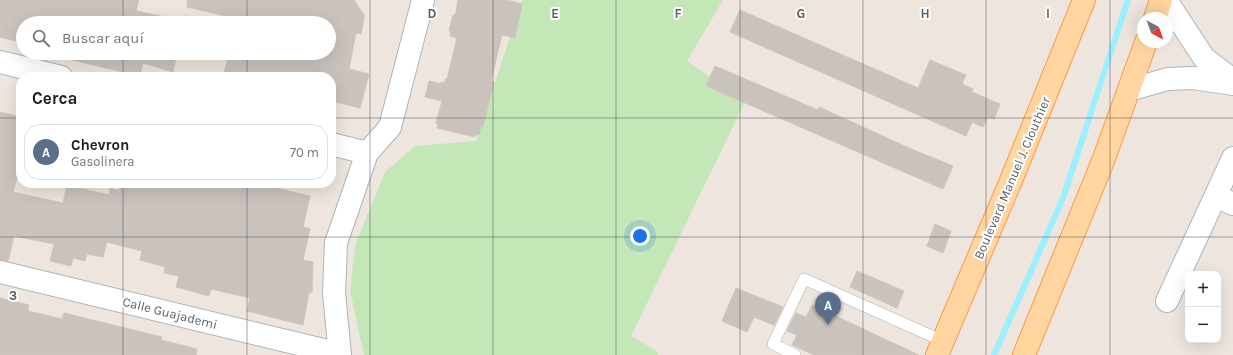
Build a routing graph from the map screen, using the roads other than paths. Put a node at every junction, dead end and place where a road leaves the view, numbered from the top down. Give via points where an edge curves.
1 (423, 0) edge
2 (1084, 0) edge
3 (1161, 0) edge
4 (1166, 0) edge
5 (1156, 12) edge
6 (1144, 48) edge
7 (0, 62) edge
8 (41, 72) edge
9 (1233, 80) edge
10 (1233, 84) edge
11 (1129, 90) junction
12 (336, 145) edge
13 (367, 153) junction
14 (1233, 158) edge
15 (1224, 200) edge
16 (0, 272) edge
17 (1167, 301) dead end
18 (940, 348) edge
19 (340, 354) edge
20 (795, 355) edge
21 (1024, 355) edge

1 - 13 street via 390,127
2 - 18 main road, Boulevard Manuel J. Clouthier
3 - 5 main road
4 - 9 street via 1204,58
6 - 11 main road
7 - 8 street
10 - 11 street via 1193,78 1168,78
11 - 21 main road
12 - 13 street
13 - 19 street via 336,243 334,293
14 - 15 street
15 - 17 street
16 - 19 street, Calle Guajademi
18 - 20 lane via 804,279 773,344

